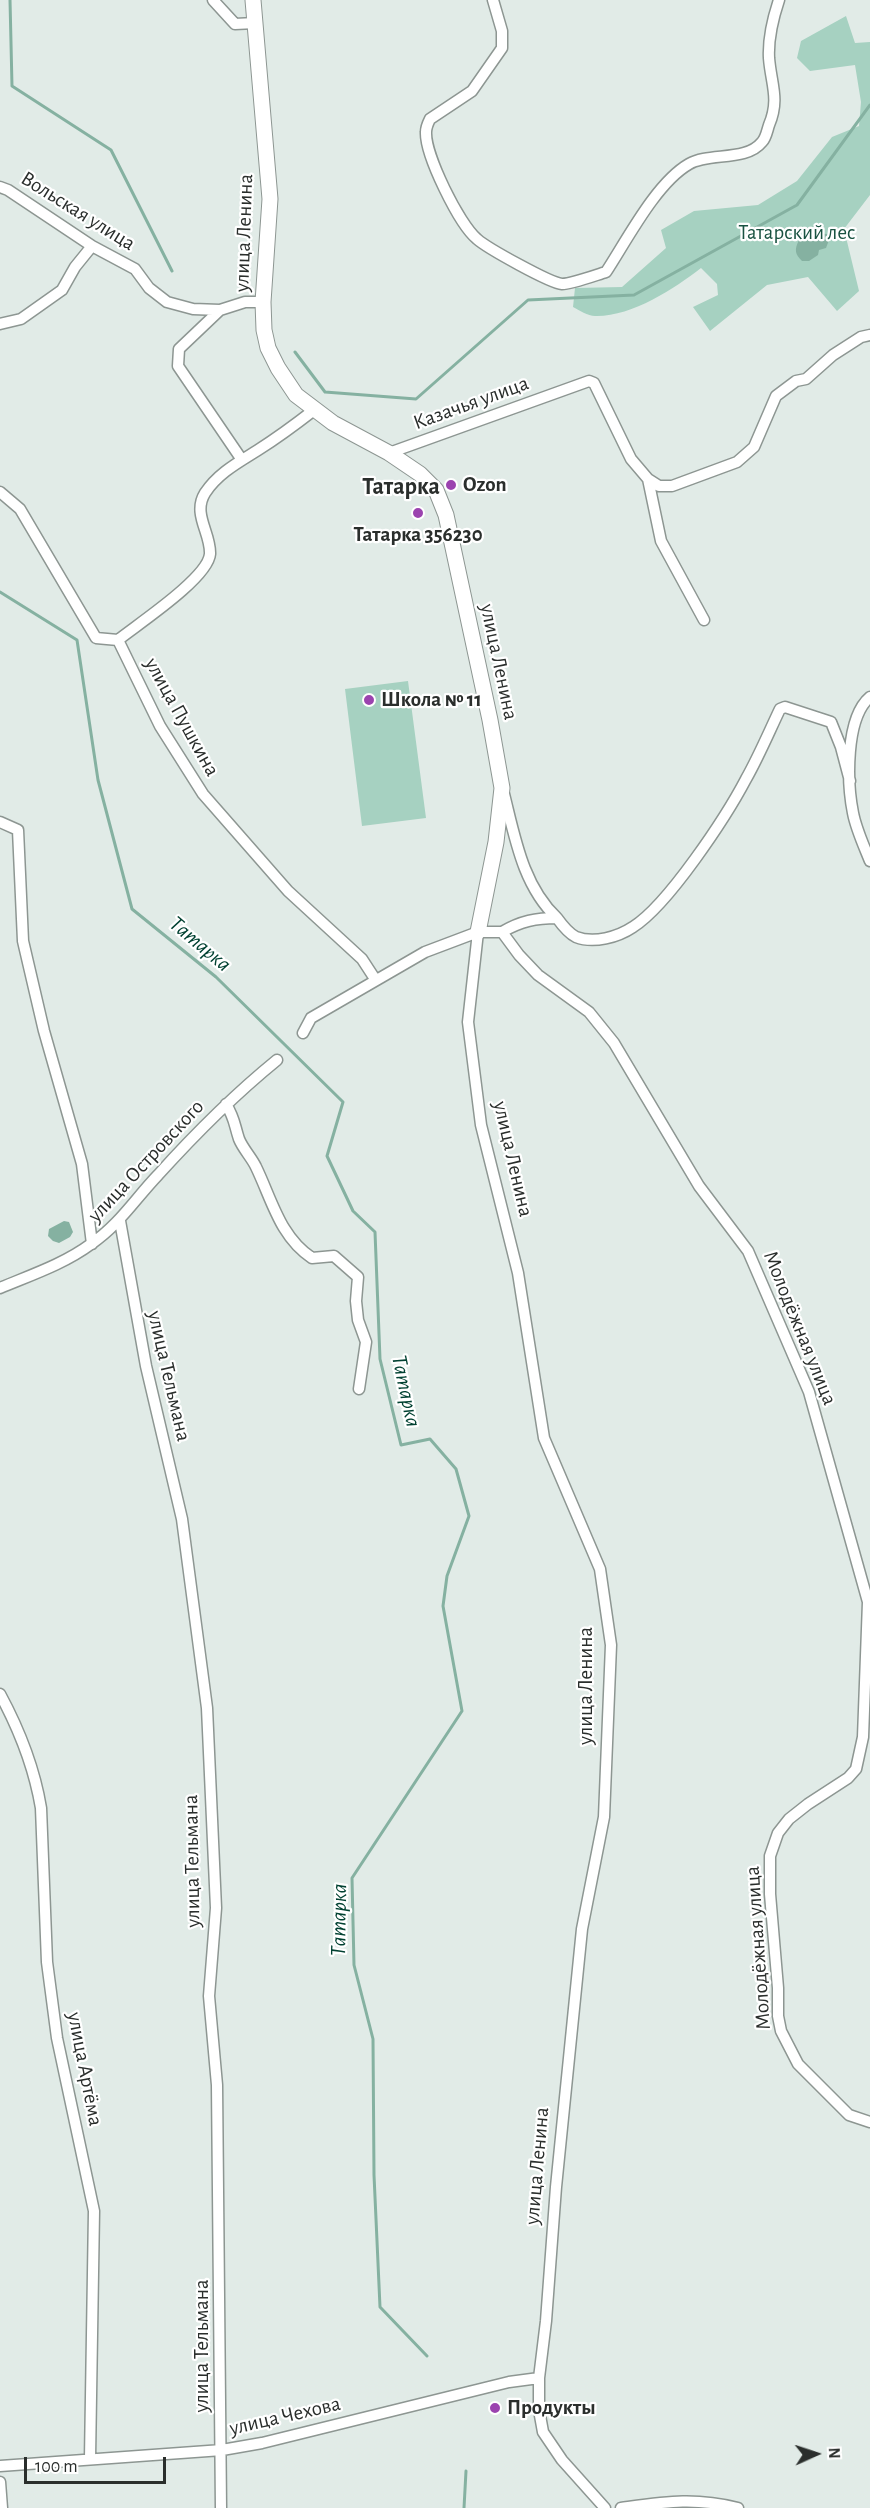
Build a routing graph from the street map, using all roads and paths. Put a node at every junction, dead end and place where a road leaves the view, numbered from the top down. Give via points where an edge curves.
1 (213, 0) edge
2 (253, 0) edge
3 (493, 0) edge
4 (779, 0) edge
5 (255, 23) junction
6 (0, 187) edge
7 (92, 246) junction
8 (263, 302) junction
9 (220, 309) junction
10 (0, 324) edge
11 (870, 335) edge
12 (314, 410) junction
13 (389, 453) junction
14 (242, 460) junction
15 (648, 479) junction
16 (0, 492) edge
17 (704, 620) dead end
18 (118, 640) junction
19 (870, 697) edge
20 (850, 781) junction
21 (502, 788) junction
22 (0, 822) edge
23 (870, 861) edge
24 (557, 918) junction
25 (478, 932) junction
26 (502, 932) junction
27 (375, 979) junction
28 (303, 1033) dead end
29 (277, 1060) dead end
30 (226, 1104) junction
31 (120, 1221) junction
32 (92, 1244) junction
33 (0, 1288) edge
34 (358, 1389) dead end
35 (0, 1694) edge
36 (870, 2122) edge
37 (539, 2378) junction
38 (222, 2450) junction
39 (90, 2458) junction
40 (0, 2466) edge
41 (0, 2482) edge
42 (2, 2508) edge
43 (221, 2508) edge
44 (605, 2508) edge
45 (621, 2508) edge
46 (738, 2508) edge

1 - 5 street via 235,24
2 - 5 street, улица Ленина
3 - 4 street via 502,31 502,48 472,91 430,119 428,143 445,189 460,219 476,239 562,284 606,272 645,210 690,162 736,154 763,141 775,105 769,58 773,16
5 - 8 street, улица Ленина via 270,199
6 - 7 street, Вольская улица
7 - 9 street, Вольская улица via 135,269 149,288 167,302 193,309
7 - 10 street via 62,290 21,319
8 - 9 street, Вольская улица
8 - 12 street, улица Ленина via 268,348 296,395
9 - 14 street, улица Ленина via 179,349 178,366
11 - 15 street via 833,355 806,379 796,381 776,396 754,447 737,462 672,486 660,486
12 - 13 street, улица Ленина
12 - 14 street
13 - 15 street, Казачья улица via 589,381 631,459
13 - 21 street, улица Ленина via 436,490 446,516
14 - 18 street via 212,483 203,496 201,520 209,546 207,565 201,574
15 - 17 street via 661,542
16 - 18 street via 20,509 96,638
18 - 27 street, улица Пушкина via 160,726 203,794 288,891 362,959
19 - 20 street via 863,703 854,725
20 - 23 street via 853,814
20 - 24 street via 831,722 792,708 780,709 746,780 675,885 649,914 634,927 600,939 574,936
21 - 24 street via 530,882
21 - 25 street, улица Ленина
22 - 32 street via 18,830 23,941 82,1164
24 - 26 street via 518,923
25 - 26 street
25 - 27 street via 425,952
25 - 37 street, улица Ленина via 468,1022 481,1125 518,1273 544,1438 600,1569 611,1645 604,1816 582,1929
26 - 36 street, Молодёжная улица via 538,975 589,1012 614,1043 699,1186 748,1251 809,1392 868,1602 863,1737 856,1769 789,1819 778,1833 770,1856 778,2016 798,2064 849,2115
27 - 28 street via 311,1018
29 - 30 street, улица Островского
30 - 31 street, улица Островского via 156,1176
30 - 34 street via 282,1227 302,1252 312,1258 334,1256 358,1277 358,1320 366,1342
31 - 32 street, улица Островского
31 - 38 street, улица Тельмана via 146,1366 182,1519 207,1708 216,1908 209,1996 217,2085
32 - 33 street, улица Островского via 63,1262
35 - 39 street, улица Артёма via 25,1745 37,1785 46,1962 57,2038 94,2211
37 - 38 street, улица Чехова
37 - 44 street, улица Ленина via 543,2432
38 - 39 street, улица Чехова
38 - 43 street, улица Тельмана
39 - 40 street, улица Чехова
41 - 42 street
45 - 46 street via 681,2500

